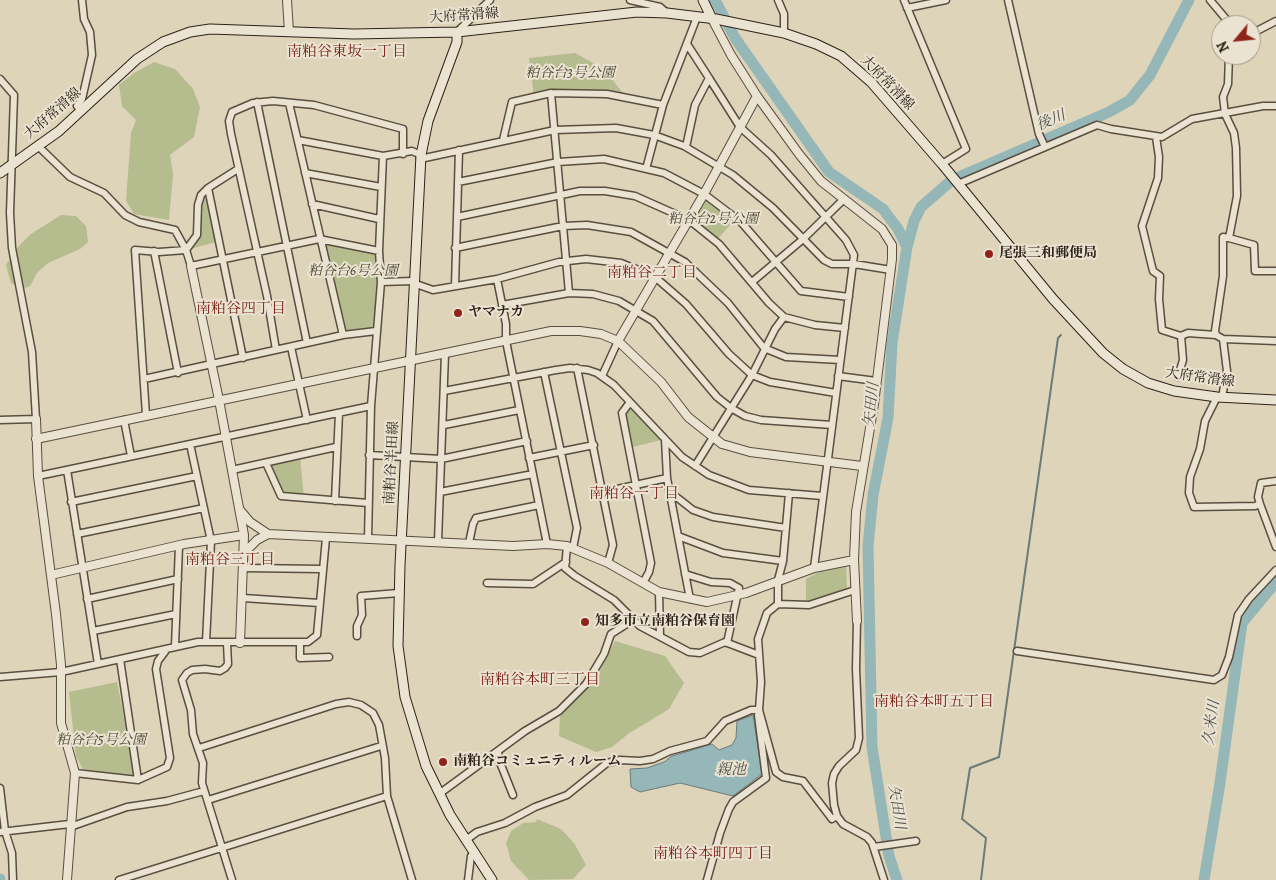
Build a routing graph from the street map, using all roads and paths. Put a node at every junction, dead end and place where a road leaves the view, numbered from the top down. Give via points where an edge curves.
1 (82, 0) edge
2 (287, 0) edge
3 (490, 0) edge
4 (633, 0) edge
5 (703, 0) edge
6 (778, 0) edge
7 (904, 0) edge
8 (946, 0) edge
9 (1008, 0) edge
10 (1210, 0) edge
11 (907, 8) junction
12 (637, 12) junction
13 (666, 13) junction
14 (1223, 15) edge
15 (697, 17) junction
16 (714, 19) junction
17 (1276, 21) edge
18 (1261, 29) edge
19 (289, 32) junction
20 (457, 32) junction
21 (784, 33) junction
22 (687, 44) junction
23 (1229, 65) edge
24 (709, 78) junction
25 (0, 79) edge
26 (551, 93) junction
27 (757, 96) junction
28 (257, 102) junction
29 (289, 102) junction
30 (663, 105) junction
31 (1276, 106) edge
32 (80, 110) junction
33 (1225, 114) junction
34 (740, 127) junction
35 (554, 130) junction
36 (654, 134) junction
37 (1156, 137) junction
38 (298, 140) junction
39 (503, 140) junction
40 (39, 147) junction
41 (686, 147) junction
42 (1045, 147) junction
43 (459, 150) junction
44 (403, 154) junction
45 (383, 156) junction
46 (421, 157) junction
47 (558, 162) junction
48 (942, 164) junction
49 (718, 165) junction
50 (10, 166) junction
51 (238, 169) junction
52 (646, 169) junction
53 (0, 173) edge
54 (305, 173) junction
55 (458, 182) junction
56 (958, 184) junction
57 (381, 186) junction
58 (208, 188) junction
59 (704, 194) junction
60 (560, 195) junction
61 (844, 199) junction
62 (312, 204) junction
63 (457, 217) junction
64 (826, 217) junction
65 (380, 219) junction
66 (689, 220) junction
67 (563, 226) junction
68 (1229, 238) junction
69 (319, 239) junction
70 (802, 240) junction
71 (287, 246) junction
72 (456, 248) junction
73 (186, 250) junction
74 (154, 251) junction
75 (379, 251) junction
76 (256, 252) junction
77 (669, 254) junction
78 (223, 258) junction
79 (567, 261) junction
80 (776, 262) junction
81 (854, 264) junction
82 (190, 266) junction
83 (891, 270) junction
84 (1276, 271) edge
85 (655, 277) junction
86 (497, 279) junction
87 (381, 282) junction
88 (413, 282) junction
89 (752, 282) junction
90 (455, 286) junction
91 (569, 293) junction
92 (849, 297) junction
93 (502, 304) junction
94 (637, 310) junction
95 (784, 317) junction
96 (845, 328) junction
97 (376, 331) junction
98 (1216, 335) junction
99 (343, 336) junction
100 (1181, 336) junction
101 (1223, 338) junction
102 (506, 341) junction
103 (618, 341) junction
104 (1276, 341) edge
105 (307, 343) junction
106 (291, 347) junction
107 (764, 348) junction
108 (276, 350) junction
109 (445, 354) junction
110 (243, 358) junction
111 (411, 360) junction
112 (840, 360) junction
113 (210, 366) junction
114 (577, 368) junction
115 (374, 369) junction
116 (544, 372) junction
117 (178, 373) junction
118 (752, 375) junction
119 (513, 376) junction
120 (602, 376) junction
121 (838, 376) junction
122 (1178, 377) dead end
123 (144, 379) junction
124 (876, 381) junction
125 (300, 385) junction
126 (444, 391) junction
127 (836, 393) junction
128 (1220, 397) junction
129 (219, 400) junction
130 (1276, 400) edge
131 (630, 402) junction
132 (371, 406) junction
133 (731, 408) junction
134 (520, 410) junction
135 (339, 413) junction
136 (146, 414) junction
137 (36, 419) junction
138 (0, 420) edge
139 (124, 420) junction
140 (307, 420) junction
141 (444, 425) junction
142 (832, 426) junction
143 (226, 436) junction
144 (712, 438) junction
145 (36, 439) junction
146 (665, 439) junction
147 (526, 441) junction
148 (190, 444) junction
149 (594, 444) junction
150 (336, 447) junction
151 (560, 452) junction
152 (369, 455) junction
153 (131, 456) junction
154 (406, 457) junction
155 (529, 458) junction
156 (441, 459) junction
157 (828, 460) junction
158 (266, 463) junction
159 (695, 466) junction
160 (862, 466) junction
161 (67, 470) junction
162 (232, 470) junction
163 (533, 474) junction
164 (38, 476) junction
165 (197, 476) junction
166 (667, 478) junction
167 (1276, 481) edge
168 (634, 486) junction
169 (440, 492) junction
170 (604, 492) junction
171 (670, 492) junction
172 (789, 493) junction
173 (822, 496) junction
174 (335, 501) junction
175 (71, 502) junction
176 (368, 503) junction
177 (1260, 504) junction
178 (539, 505) junction
179 (204, 508) junction
180 (240, 510) junction
181 (786, 528) junction
182 (77, 534) junction
183 (268, 534) junction
184 (244, 535) junction
185 (678, 536) junction
186 (326, 538) junction
187 (368, 539) junction
188 (402, 540) junction
189 (211, 541) junction
190 (438, 541) junction
191 (469, 543) junction
192 (547, 544) junction
193 (179, 546) junction
194 (570, 547) junction
195 (1276, 547) edge
196 (245, 552) junction
197 (854, 560) junction
198 (782, 561) junction
199 (566, 562) junction
200 (608, 563) junction
201 (82, 566) junction
202 (244, 568) junction
203 (814, 568) junction
204 (322, 569) junction
205 (1276, 570) edge
206 (686, 574) junction
207 (52, 575) junction
208 (178, 579) junction
209 (778, 580) junction
210 (487, 583) dead end
211 (643, 583) junction
212 (855, 590) junction
213 (658, 592) junction
214 (399, 593) junction
215 (738, 595) junction
216 (243, 598) junction
217 (87, 599) junction
218 (690, 599) junction
219 (320, 603) junction
220 (778, 604) junction
221 (176, 614) junction
222 (633, 620) junction
223 (857, 621) joint
224 (93, 631) junction
225 (357, 636) dead end
226 (660, 636) junction
227 (206, 642) junction
228 (300, 642) junction
229 (227, 643) junction
230 (240, 643) junction
231 (727, 643) junction
232 (175, 646) junction
233 (167, 649) junction
234 (1017, 651) dead end
235 (758, 655) junction
236 (330, 657) dead end
237 (120, 659) junction
238 (98, 664) junction
239 (61, 672) junction
240 (0, 677) edge
241 (759, 711) junction
242 (381, 746) junction
243 (199, 748) junction
244 (498, 751) junction
245 (75, 773) junction
246 (138, 780) junction
247 (0, 788) edge
248 (204, 791) junction
249 (439, 794) junction
250 (513, 794) dead end
251 (387, 796) junction
252 (208, 800) junction
253 (837, 816) junction
254 (70, 825) junction
255 (2, 832) edge
256 (466, 840) junction
257 (916, 841) dead end
258 (876, 846) junction
259 (222, 847) junction
260 (474, 852) junction
261 (13, 880) edge
262 (67, 880) edge
263 (118, 880) edge
264 (232, 880) edge
265 (412, 880) edge
266 (468, 880) edge
267 (492, 880) edge
268 (707, 880) edge
269 (884, 880) edge

1 - 32 street via 92,54 82,99 77,106
2 - 19 street
3 - 20 street
4 - 12 street via 639,7
4 - 13 street via 660,7
5 - 16 main road
6 - 21 street via 784,14
7 - 11 street
8 - 11 street
9 - 42 street via 1039,134
10 - 14 street
11 - 48 street via 966,149
12 - 13 main road, 大府常滑線
12 - 20 main road, 大府常滑線
13 - 15 main road, 大府常滑線
15 - 16 main road, 大府常滑線
15 - 22 street
16 - 21 main road, 大府常滑線
16 - 27 street
17 - 18 street
19 - 20 main road, 大府常滑線
19 - 32 main road, 大府常滑線 via 210,29 190,32 164,42 137,59
20 - 46 main road, 南粕谷半田線 via 457,42 428,121
21 - 48 main road, 大府常滑線 via 816,44 848,63 871,82
22 - 24 street
22 - 30 street
23 - 33 street via 1228,84 1223,97
24 - 34 street
24 - 41 street via 695,105
25 - 50 street via 14,95
26 - 30 street via 606,94
26 - 35 street
26 - 39 street via 512,102
27 - 34 street
27 - 61 street via 821,181
28 - 29 street
28 - 51 street via 232,112 228,121
28 - 71 street
29 - 38 street
29 - 44 street via 314,105 403,129
30 - 36 street
31 - 33 street
32 - 40 main road, 大府常滑線
33 - 37 street via 1192,119 1174,132
33 - 68 street via 1234,133 1236,148 1237,196
34 - 49 street
34 - 64 street via 771,155
35 - 36 street via 616,128
35 - 39 street
35 - 47 street
36 - 41 street
36 - 52 street
37 - 42 street via 1098,125
37 - 100 street via 1158,178 1142,226 1153,271 1160,276 1162,330
38 - 45 street
38 - 54 street
39 - 43 street
40 - 50 main road, 大府常滑線
40 - 73 street via 70,177 104,193 125,215 139,222 175,230
41 - 49 street
42 - 56 street
43 - 46 street
43 - 55 street
44 - 45 street
44 - 46 street via 412,151
45 - 57 street
46 - 88 main road, 南粕谷半田線
47 - 52 street via 604,159
47 - 55 street
47 - 60 street
48 - 56 main road, 大府常滑線
49 - 59 street
49 - 70 street via 773,208
50 - 53 main road, 大府常滑線
50 - 137 street via 12,248 32,352
51 - 58 street
51 - 76 street
52 - 59 street via 664,173
54 - 57 street
54 - 62 street
55 - 63 street
56 - 128 main road, 大府常滑線 via 1053,299 1103,353 1148,383 1174,391
57 - 65 street
58 - 73 street via 198,205 197,235
58 - 78 street
59 - 66 street
59 - 80 street via 741,222
60 - 63 street
60 - 66 street via 597,190 630,195
60 - 67 street
61 - 64 street
61 - 83 street via 864,213 889,238 892,245
62 - 65 street
62 - 69 street
63 - 72 street
64 - 70 street
64 - 81 street via 852,249
65 - 75 street
66 - 77 street
66 - 89 street via 719,244
67 - 72 street
67 - 77 street via 587,225 632,232
67 - 79 street
68 - 84 street via 1254,244 1255,271
68 - 98 street via 1223,237 1224,276 1216,315
69 - 71 street
69 - 75 street
69 - 99 street
70 - 80 street
70 - 81 street via 832,264
71 - 76 street
71 - 105 street
72 - 90 street
73 - 74 street
73 - 82 street
74 - 117 street
74 - 123 street via 135,250
75 - 87 street
76 - 78 street
76 - 108 street
77 - 85 street
77 - 107 street via 685,262 706,281
78 - 82 street
78 - 110 street
79 - 85 street via 610,261
79 - 86 street
79 - 91 street
80 - 89 street
80 - 92 street via 802,291
81 - 83 street
81 - 92 street
82 - 113 street
83 - 124 street
85 - 94 street
85 - 118 street via 686,304 729,354
86 - 90 street
86 - 93 street
87 - 88 street
87 - 97 street
88 - 90 street via 433,290
88 - 111 main road, 南粕谷半田線
89 - 95 street
91 - 93 street
91 - 94 street via 593,294
92 - 96 street
93 - 102 street
94 - 103 street
94 - 133 street via 658,326 717,397
95 - 96 street
95 - 107 street
96 - 112 street
97 - 99 street
97 - 115 street
98 - 100 street via 1188,333
98 - 101 street
99 - 105 street
100 - 122 street via 1183,360
101 - 104 street
101 - 128 street via 1227,371
102 - 103 street via 551,331 580,330
102 - 109 street
102 - 119 street
103 - 120 street
103 - 144 street via 661,382 688,417
105 - 106 street
106 - 108 street
106 - 125 street
107 - 112 street via 786,357
107 - 118 street
108 - 110 street
109 - 111 street
109 - 126 street
110 - 113 street
111 - 115 street
111 - 154 main road, 南粕谷半田線
112 - 121 street
113 - 117 street
113 - 129 street
114 - 116 street
114 - 120 street
114 - 149 street
115 - 125 street
115 - 132 street
116 - 119 street
116 - 151 street
117 - 123 street
118 - 127 street via 770,382
118 - 133 street
119 - 126 street
119 - 134 street
120 - 131 street
121 - 124 street
121 - 127 street
123 - 136 street
124 - 160 street
125 - 129 street
125 - 140 street
126 - 141 street
127 - 142 street
128 - 130 main road, 大府常滑線
128 - 177 street via 1205,421 1190,477 1190,500 1194,507
129 - 136 street
129 - 143 street
131 - 146 street
131 - 168 street via 622,413
132 - 135 street
132 - 152 street
133 - 142 street via 761,420
133 - 144 street
134 - 141 street
134 - 147 street
135 - 140 street
135 - 150 street
136 - 139 street
137 - 138 street
137 - 145 street
139 - 145 street
139 - 153 street
140 - 143 street
141 - 156 street
142 - 157 street
143 - 148 street
143 - 162 street
144 - 157 street via 733,449
144 - 159 street
145 - 164 street
146 - 159 street
146 - 166 street
147 - 155 street
147 - 156 street
148 - 153 street
148 - 165 street
149 - 151 street
149 - 170 street
150 - 158 street
150 - 174 street
151 - 155 street
151 - 194 street via 577,528
152 - 154 street
152 - 176 street
153 - 161 street
154 - 156 street
154 - 188 main road, 南粕谷半田線
155 - 163 street
156 - 169 street
157 - 160 street
157 - 173 street
158 - 162 street
158 - 174 street via 281,496
159 - 172 street via 749,490
160 - 197 street
161 - 164 street
161 - 175 street
162 - 180 street
163 - 169 street
163 - 178 street
164 - 207 street
165 - 175 street
165 - 179 street
166 - 168 street
166 - 171 street
167 - 177 street via 1260,484
168 - 170 street
168 - 211 street via 650,563 650,572
169 - 190 street
170 - 200 street via 613,545
171 - 181 street via 693,510 714,517
171 - 185 street
172 - 173 street
172 - 181 street
173 - 203 street
174 - 176 street
175 - 182 street
176 - 187 street
177 - 195 street
178 - 191 street via 476,518
178 - 192 street
179 - 182 street
179 - 189 street
180 - 183 street via 250,522
180 - 184 street
181 - 198 street
182 - 201 street
183 - 186 street
183 - 196 street
184 - 189 street
184 - 196 street
185 - 198 street via 723,553
185 - 206 street
186 - 187 street
186 - 204 street
187 - 188 street
188 - 190 street
188 - 214 main road, 南粕谷半田線
189 - 193 street
189 - 227 street
190 - 191 street
191 - 192 street
192 - 194 street
193 - 201 street
193 - 208 street
194 - 199 street
194 - 200 street
196 - 202 street
197 - 203 street
197 - 212 street
198 - 209 street
199 - 210 street via 533,584
199 - 222 street via 565,568 614,600
200 - 211 street
201 - 207 street
201 - 217 street
202 - 204 street
202 - 216 street
203 - 209 street
204 - 219 street
205 - 234 street via 1238,616 1229,658 1222,675 1214,680
206 - 215 street via 711,582 730,583 739,588
206 - 218 street
207 - 239 street
208 - 217 street
208 - 221 street
209 - 215 street
209 - 220 street
211 - 213 street
212 - 220 street via 809,605
212 - 223 street
213 - 218 street
213 - 226 street
214 - 225 street via 362,596
214 - 249 main road, 南粕谷半田線 via 398,646 405,698 419,748
215 - 218 street via 707,602
215 - 231 street
216 - 219 street
216 - 230 street
217 - 224 street
219 - 228 street via 317,635 308,642
220 - 235 street via 763,623
221 - 224 street
221 - 232 street
222 - 226 street
222 - 244 street via 611,634 604,654 580,692 558,712
223 - 253 street via 859,738 856,750 839,766 833,778
224 - 238 street
226 - 231 street via 689,652 700,653
227 - 229 street
227 - 232 street
228 - 230 street
228 - 236 street via 300,658
229 - 230 street
229 - 243 street via 228,664 225,668 220,671 192,670 182,680
231 - 235 street
232 - 233 street
233 - 237 street
233 - 246 street via 156,669 169,763 162,770
235 - 241 street via 761,682
237 - 238 street
237 - 246 street
238 - 239 street
239 - 240 street
239 - 245 street via 61,724
241 - 253 street via 776,772 783,777 803,781 832,818
241 - 256 street via 751,710 725,721 707,742 646,760 607,763 567,795 477,832
241 - 268 street via 757,716 766,778 729,809
242 - 243 street via 381,732 373,713 362,705 349,702
242 - 251 street via 385,758
242 - 252 street
243 - 248 street
244 - 249 street
244 - 250 street
245 - 246 street
245 - 254 street
247 - 255 street
248 - 252 street
248 - 254 street
249 - 256 main road, 南粕谷半田線
251 - 259 street
251 - 265 street
252 - 259 street
253 - 258 street
254 - 255 street
254 - 262 street
255 - 261 street via 12,853
256 - 260 main road, 南粕谷半田線
257 - 258 street
258 - 269 street
259 - 263 street
259 - 264 street
260 - 266 street
260 - 267 main road, 南粕谷半田線

